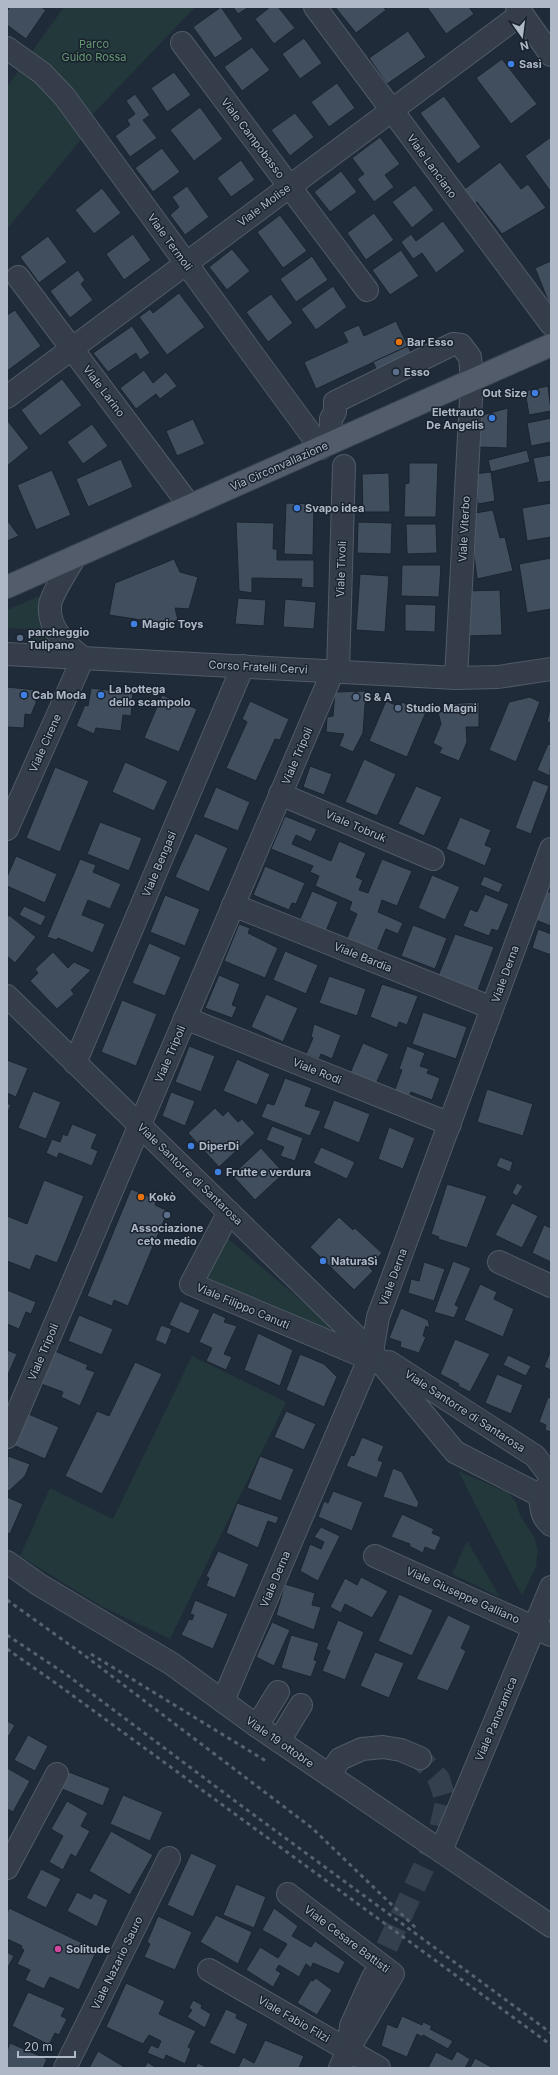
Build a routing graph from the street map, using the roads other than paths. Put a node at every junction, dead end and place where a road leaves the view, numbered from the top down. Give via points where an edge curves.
1 (315, 7) edge
2 (519, 10) edge
3 (182, 43) dead end
4 (7, 48) edge
5 (551, 55) edge
6 (392, 111) junction
7 (290, 187) junction
8 (186, 264) junction
9 (18, 277) dead end
10 (367, 290) dead end
11 (551, 324) edge
12 (551, 346) edge
13 (72, 349) junction
14 (472, 380) junction
15 (7, 397) edge
16 (325, 446) junction
17 (344, 466) dead end
18 (190, 506) junction
19 (75, 557) junction
20 (7, 587) edge
21 (7, 654) edge
22 (83, 658) junction
23 (243, 666) junction
24 (551, 669) edge
25 (335, 671) junction
26 (456, 678) junction
27 (280, 794) junction
28 (7, 829) edge
29 (551, 849) edge
30 (432, 859) dead end
31 (233, 905) junction
32 (7, 996) edge
33 (492, 1008) junction
34 (185, 1018) junction
35 (76, 1063) junction
36 (450, 1124) junction
37 (140, 1125) junction
38 (229, 1212) junction
39 (499, 1262) dead end
40 (551, 1286) edge
41 (372, 1352) junction
42 (7, 1437) edge
43 (548, 1485) edge
44 (551, 1525) edge
45 (375, 1556) dead end
46 (7, 1562) edge
47 (551, 1586) edge
48 (543, 1631) edge
49 (278, 1692) dead end
50 (223, 1700) junction
51 (301, 1704) dead end
52 (257, 1726) junction
53 (279, 1741) junction
54 (420, 1758) tunnel mouth
55 (57, 1774) dead end
56 (329, 1775) junction
57 (441, 1851) junction
58 (170, 1858) dead end
59 (7, 1868) edge
60 (288, 1894) dead end
61 (547, 1918) edge
62 (209, 1970) dead end
63 (373, 1977) tunnel mouth
64 (344, 2059) edge
65 (65, 2068) edge
66 (379, 2068) edge

1 - 6 street, Viale Lanciano
2 - 5 street
2 - 6 street, Viale Molise
3 - 7 street, Viale Campobasso
4 - 8 street, Viale Termoli via 42,73 64,96
6 - 7 street, Viale Molise
6 - 11 street, Viale Lanciano
7 - 8 street, Viale Molise
7 - 10 street, Viale Campobasso
8 - 13 street, Viale Molise
8 - 16 street, Viale Termoli
9 - 13 street, Viale Larino
12 - 14 main road, Via Circonvallazione
13 - 15 street, Viale Molise
13 - 18 street, Viale Larino
14 - 16 main road, Via Circonvallazione
14 - 16 street, Viale Viterbo via 470,357 466,351 461,345 446,346 335,402 335,412
14 - 26 street, Viale Viterbo
16 - 18 main road, Via Circonvallazione
17 - 25 street, Viale Tivoli
18 - 19 main road, Via Circonvallazione
19 - 20 main road, Via Circonvallazione
19 - 22 street via 50,604 53,626 66,645
21 - 22 street, Corso Fratelli Cervi
22 - 23 street, Corso Fratelli Cervi
22 - 28 street, Viale Cirene
23 - 25 street, Corso Fratelli Cervi
23 - 35 street, Viale Bengasi
24 - 26 street, Corso Fratelli Cervi via 498,677
25 - 26 street, Corso Fratelli Cervi
25 - 27 street, Viale Tripoli
27 - 30 street, Viale Tobruk
27 - 31 street, Viale Tripoli
29 - 33 street, Viale Derna
31 - 33 street, Viale Bardia
31 - 34 street, Viale Tripoli
32 - 35 street, Viale Santorre di Santarosa
33 - 36 street, Viale Derna
34 - 36 street, Viale Rodi
34 - 37 street, Viale Tripoli
35 - 37 street, Viale Santorre di Santarosa
36 - 41 street, Viale Derna via 378,1317
37 - 38 street, Viale Santorre di Santarosa
37 - 42 street, Viale Tripoli
38 - 41 street, Viale Santorre di Santarosa
38 - 41 street, Viale Filippo Canuti via 190,1284 358,1354
39 - 40 street
41 - 43 street, Viale Santorre di Santarosa via 535,1456
41 - 43 street, Viale Santorre di Santarosa via 455,1452
41 - 50 street, Viale Derna
43 - 44 street via 541,1509 543,1516
45 - 48 street, Viale Giuseppe Galliano
46 - 50 street, Viale 19 ottobre via 38,1584 172,1664
47 - 48 street, Viale Panoramica
48 - 57 street, Viale Panoramica
49 - 52 street
50 - 52 street, Viale 19 ottobre
51 - 53 street
52 - 53 street, Viale 19 ottobre
53 - 56 street, Viale 19 ottobre
54 - 56 street via 383,1747 362,1749 340,1759
55 - 59 street
56 - 57 street, Viale 19 ottobre
57 - 61 street, Viale 19 ottobre
58 - 65 street, Viale Nazario Sauro
60 - 64 street, Viale Cesare Battisti via 394,1974
62 - 64 street, Viale Fabio Filzi
63 - 64 street, Viale Cesare Battisti via 351,2026
64 - 66 street, Viale Fabio Filzi

